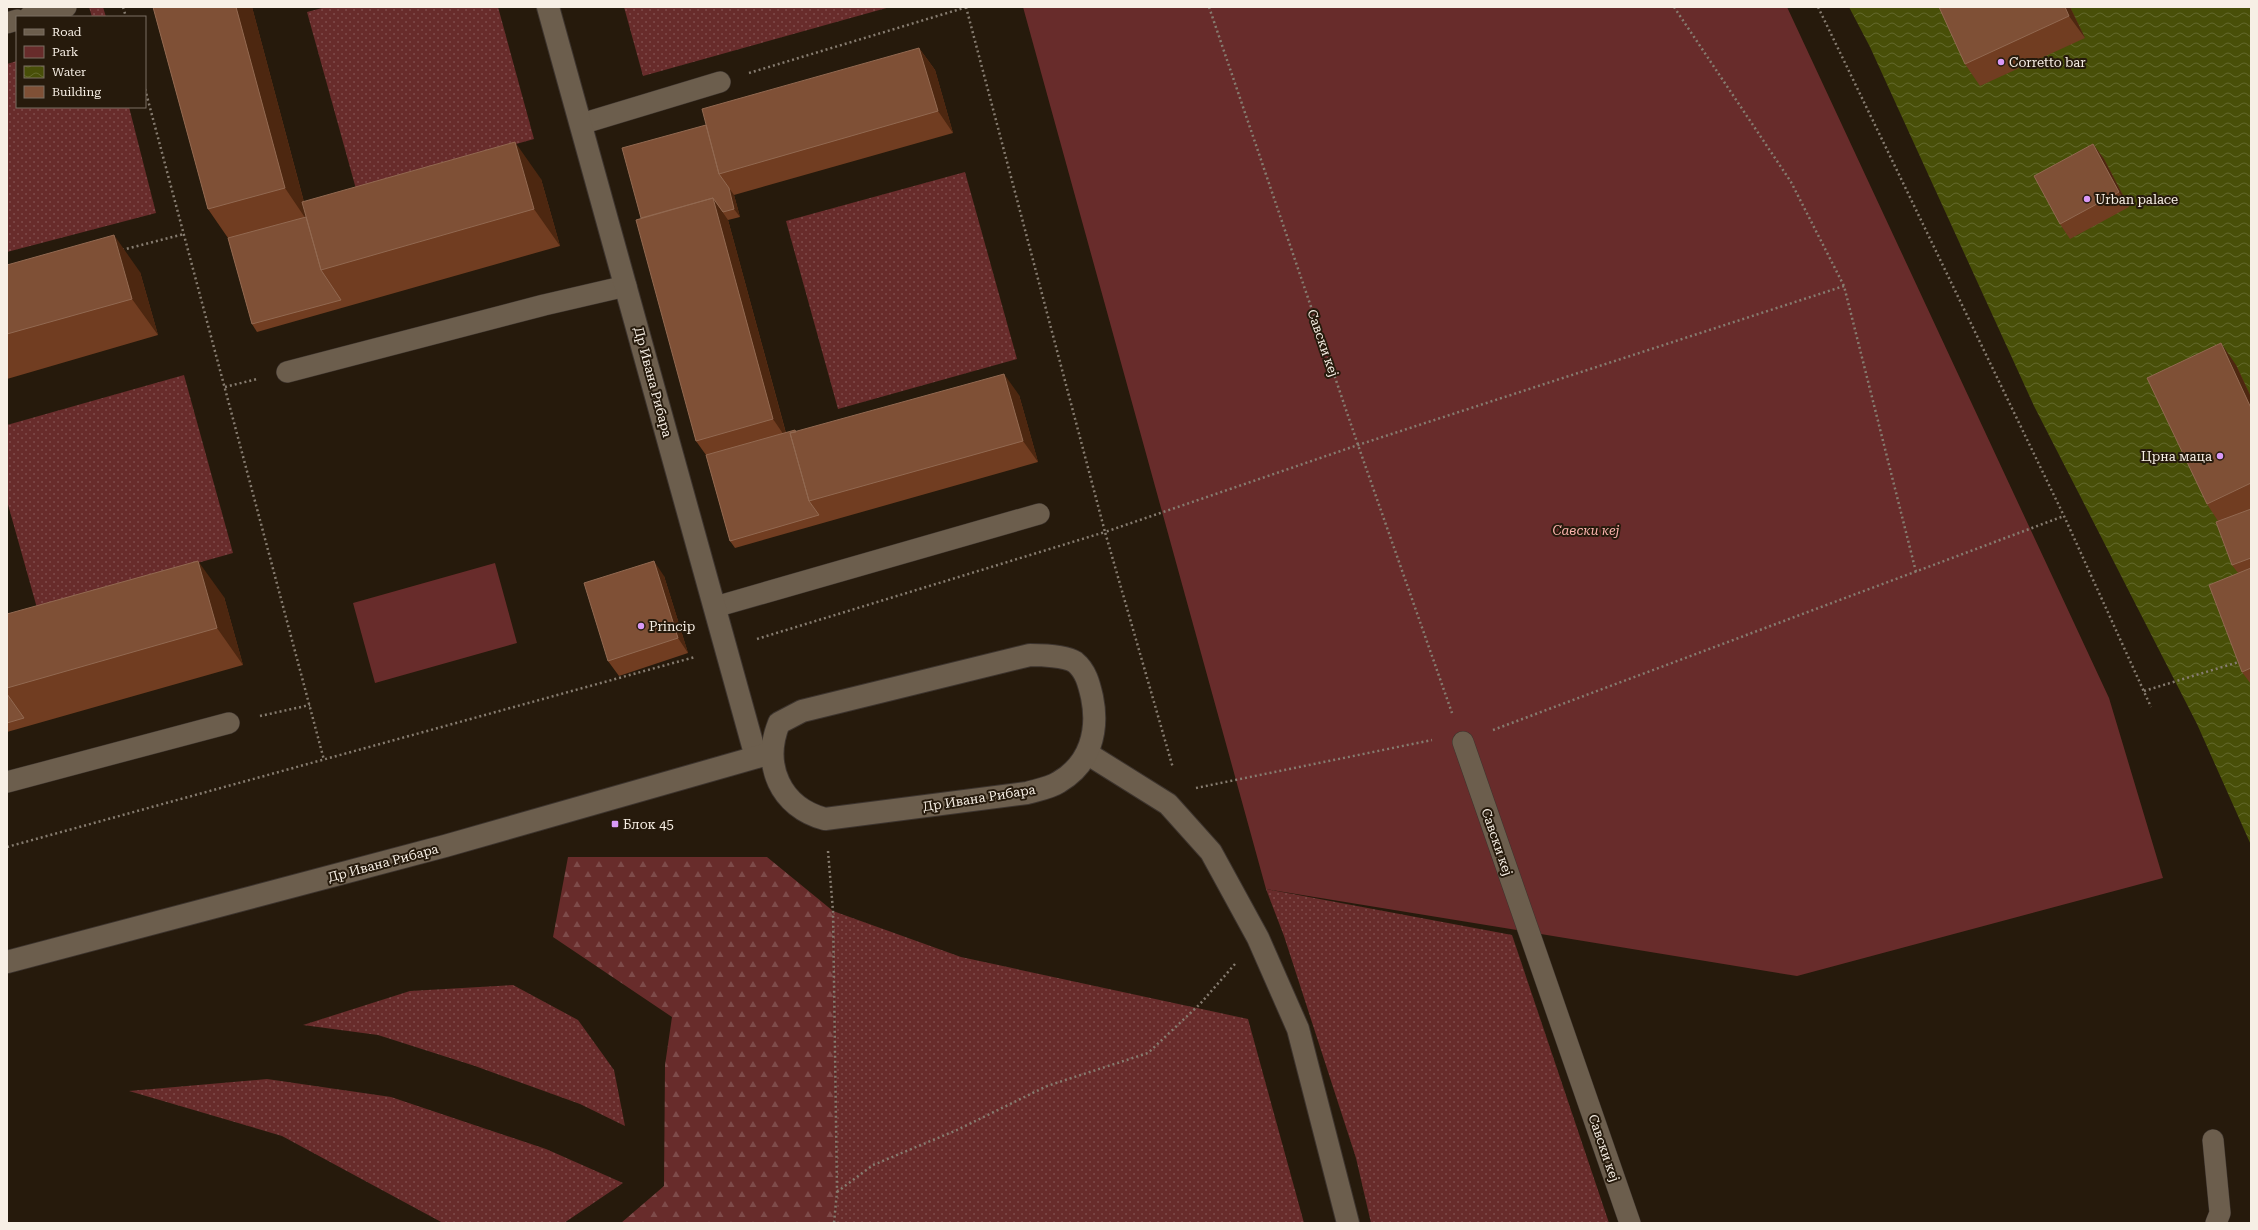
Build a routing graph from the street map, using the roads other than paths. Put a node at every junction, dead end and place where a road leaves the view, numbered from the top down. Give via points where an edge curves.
1 (66, 7) edge
2 (548, 7) edge
3 (33, 16) edge
4 (720, 82) road end
5 (580, 124) junction
6 (626, 286) junction
7 (287, 372) dead end
8 (1039, 514) dead end
9 (715, 607) junction
10 (229, 723) road end
11 (1463, 742) road end
12 (1088, 754) junction
13 (764, 755) junction
14 (7, 782) edge
15 (7, 962) edge
16 (2213, 1140) dead end
17 (1348, 1223) edge
18 (1630, 1223) edge
19 (2216, 1223) edge

1 - 3 lane
2 - 5 street, Др Ивана Рибара
4 - 5 lane
5 - 6 street, Др Ивана Рибара
6 - 7 lane
6 - 9 street, Др Ивана Рибара
8 - 9 lane
9 - 13 street, Др Ивана Рибара
10 - 14 lane
11 - 18 lane, Савски кеј
12 - 13 street, Др Ивана Рибара via 1059,782 1027,793 825,819 807,813 786,796
12 - 13 street, Др Ивана Рибара via 1096,728 1088,679 1074,662 1030,655 802,711 778,723
12 - 17 street via 1168,804 1211,852 1258,938 1298,1029
13 - 15 street, Др Ивана Рибара via 445,846
16 - 19 lane via 2220,1213

